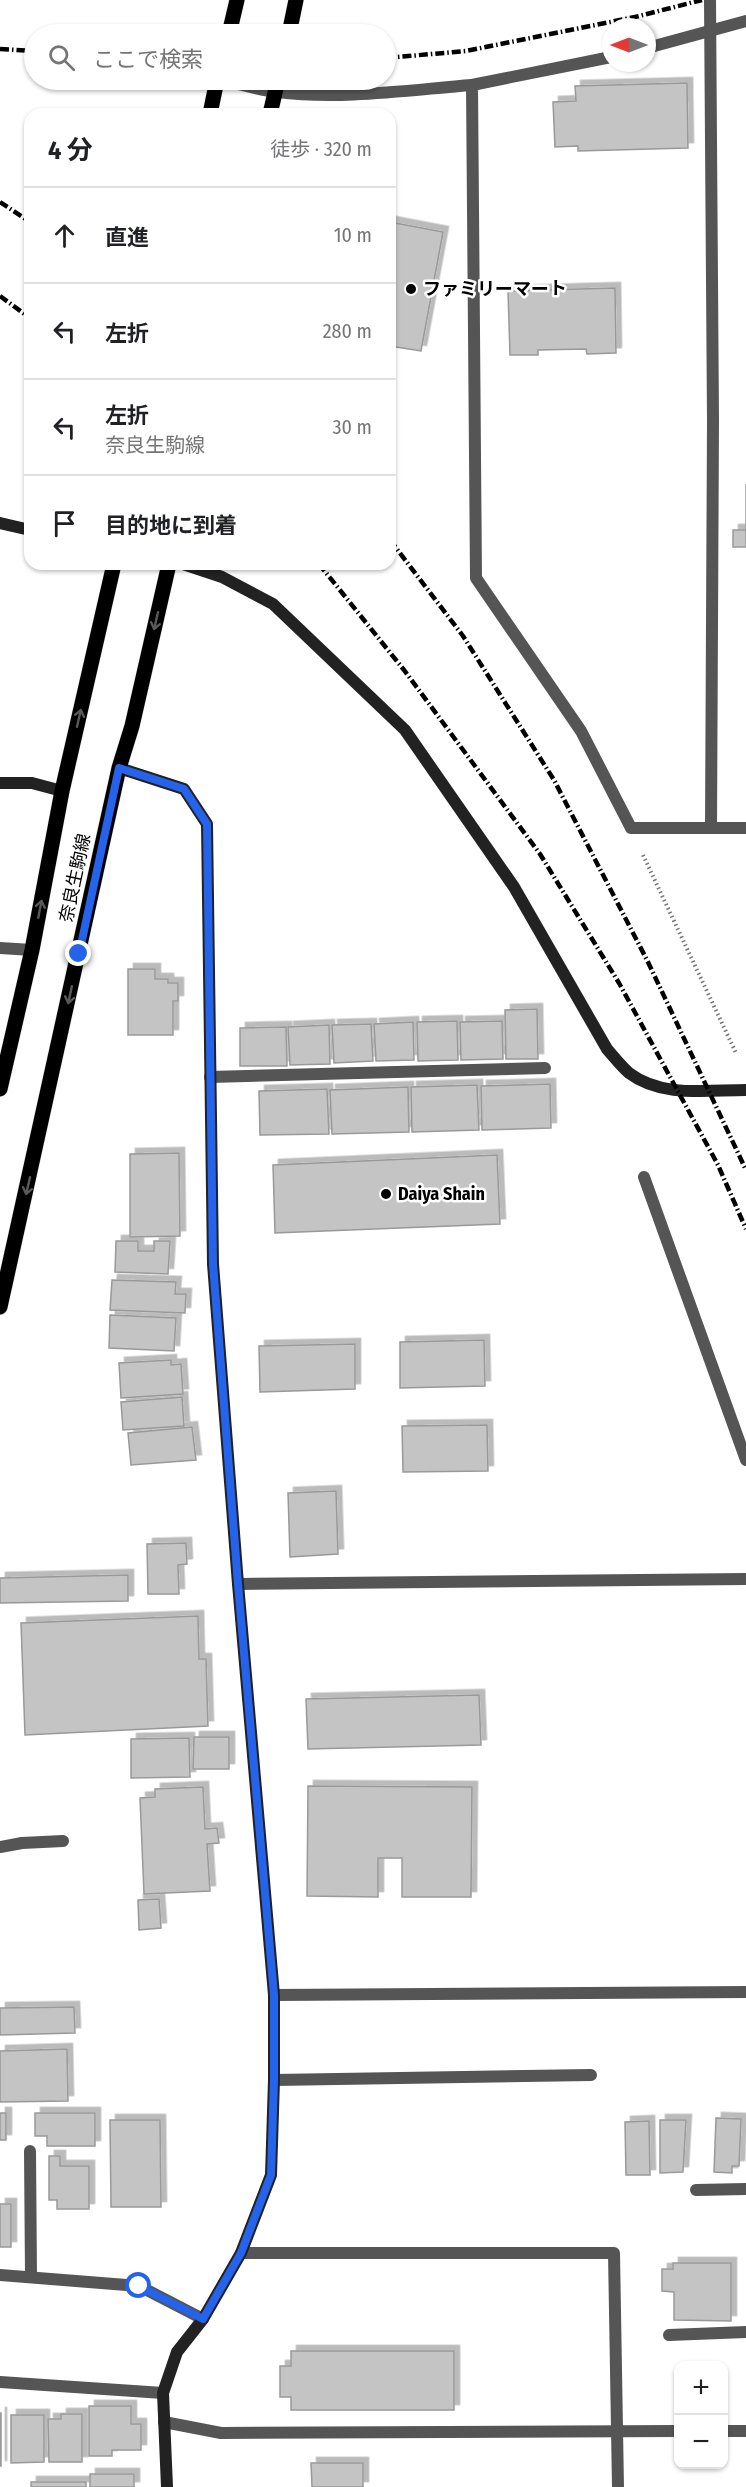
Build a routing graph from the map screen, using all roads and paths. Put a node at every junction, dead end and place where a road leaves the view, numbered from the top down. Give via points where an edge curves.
1 (237, 0) edge
2 (296, 0) edge
3 (710, 0) edge
4 (746, 21) edge
5 (231, 24) edge
6 (290, 24) edge
7 (711, 32) junction
8 (656, 46) edge
9 (602, 59) edge
10 (472, 85) junction
11 (215, 90) edge
12 (276, 90) edge
13 (334, 90) edge
14 (211, 108) edge
15 (272, 108) edge
16 (0, 523) edge
17 (24, 529) edge
18 (113, 570) edge
19 (168, 570) edge
20 (201, 570) edge
21 (119, 768) junction
22 (0, 783) edge
23 (62, 791) junction
24 (631, 828) junction
25 (711, 828) junction
26 (746, 828) edge
27 (0, 948) edge
28 (32, 950) junction
29 (7, 1032) edge
30 (735, 1053) dead end
31 (545, 1068) dead end
32 (210, 1077) junction
33 (0, 1089) edge
34 (746, 1090) edge
35 (644, 1177) dead end
36 (0, 1307) edge
37 (746, 1460) edge
38 (746, 1579) edge
39 (238, 1584) junction
40 (63, 1841) dead end
41 (0, 1847) edge
42 (746, 1992) edge
43 (274, 1995) junction
44 (591, 2075) dead end
45 (274, 2080) junction
46 (30, 2151) dead end
47 (746, 2189) edge
48 (696, 2190) dead end
49 (241, 2253) junction
50 (0, 2275) edge
51 (31, 2276) junction
52 (203, 2319) junction
53 (746, 2332) edge
54 (669, 2335) dead end
55 (0, 2382) edge
56 (163, 2393) junction
57 (164, 2422) junction
58 (728, 2431) edge
59 (746, 2431) edge
60 (617, 2432) junction
61 (674, 2432) edge
62 (167, 2487) edge
63 (618, 2487) edge

1 - 5 main road
2 - 6 main road
3 - 7 street
4 - 7 street
7 - 8 street
7 - 25 street
9 - 10 street
10 - 13 street via 377,93
10 - 24 street via 476,578 581,731
11 - 14 main road
12 - 15 main road
16 - 17 street
23 -> 18 main road, 奈良生駒線
19 -> 21 main road, 奈良生駒線
20 - 34 street via 273,604 405,730 514,887 607,1048 627,1071 664,1090
21 - 32 street via 184,789 207,824
21 -> 36 main road, 奈良生駒線
22 - 23 street via 32,783
28 -> 23 main road, 奈良生駒線
24 - 25 street
24 - 30 path
25 - 26 street
27 - 28 street
28 - 29 main road, 奈良生駒線
29 - 33 main road, 奈良生駒線
31 - 32 street
32 - 39 street via 213,1264
35 - 37 street
38 - 39 street
39 - 43 street
40 - 41 street
42 - 43 street
43 - 45 street
44 - 45 street
45 - 49 street via 271,2175
46 - 51 street
47 - 48 street
49 - 52 street
49 - 60 street via 614,2253
50 - 51 street
51 - 52 street via 139,2286
52 - 56 street via 177,2352
53 - 54 street
55 - 56 street
56 - 57 street
57 - 60 street via 221,2433
57 - 62 street
58 - 59 street
60 - 61 street
60 - 63 street

